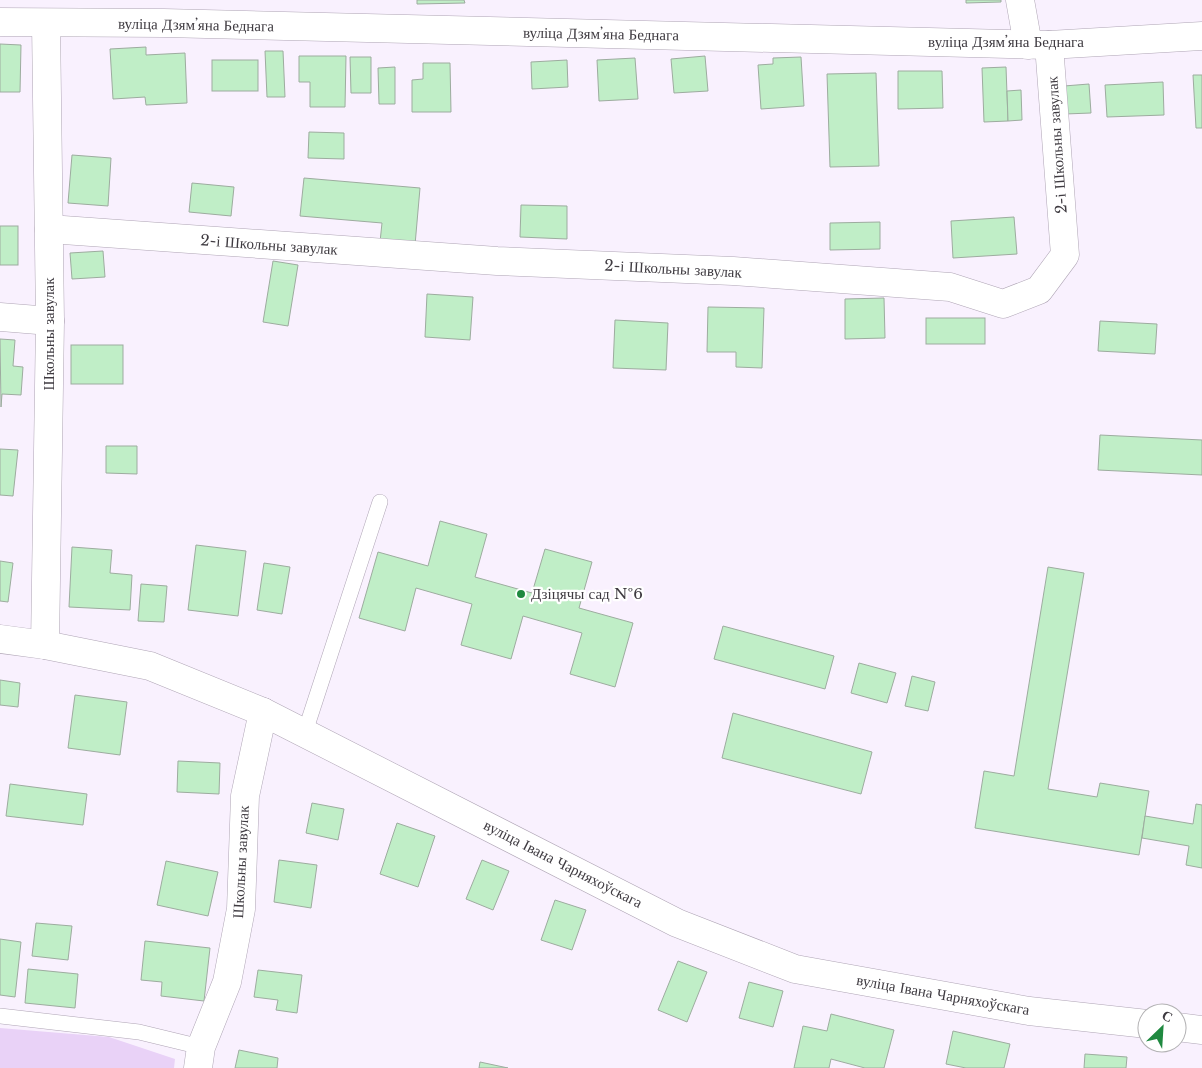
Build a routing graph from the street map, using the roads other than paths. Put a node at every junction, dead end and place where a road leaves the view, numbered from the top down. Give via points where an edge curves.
1 (1020, 0) edge
2 (162, 12) edge
3 (0, 22) edge
4 (46, 23) junction
5 (1202, 36) edge
6 (1039, 45) junction
7 (49, 229) junction
8 (0, 317) edge
9 (50, 321) junction
10 (380, 502) dead end
11 (0, 640) edge
12 (45, 645) junction
13 (263, 712) junction
14 (305, 732) junction
15 (0, 1016) edge
16 (1137, 1023) edge
17 (1187, 1028) edge
18 (1202, 1030) edge
19 (200, 1058) edge

1 - 6 street, 2-і Школьны завулак
2 - 4 street, вуліца Дзямʼяна Беднага
2 - 6 street, вуліца Дзямʼяна Беднага
3 - 4 street, вуліца Дзямʼяна Беднага
4 - 7 street, Школьны завулак
5 - 6 street, вуліца Дзямʼяна Беднага
6 - 7 street, 2-і Школьны завулак via 1065,255 1039,290 1003,304 950,287 733,271 487,260
7 - 9 street, Школьны завулак
8 - 9 street
9 - 12 street, Школьны завулак
10 - 14 lane
11 - 12 street, вуліца Івана Чарняхоўскага
12 - 13 street, вуліца Івана Чарняхоўскага via 150,666
13 - 14 street, вуліца Івана Чарняхоўскага
13 - 19 street, Школьны завулак via 245,796 241,909 227,982
14 - 16 street, вуліца Івана Чарняхоўскага via 677,923 795,968 1029,1011
15 - 19 lane via 139,1032
17 - 18 street

